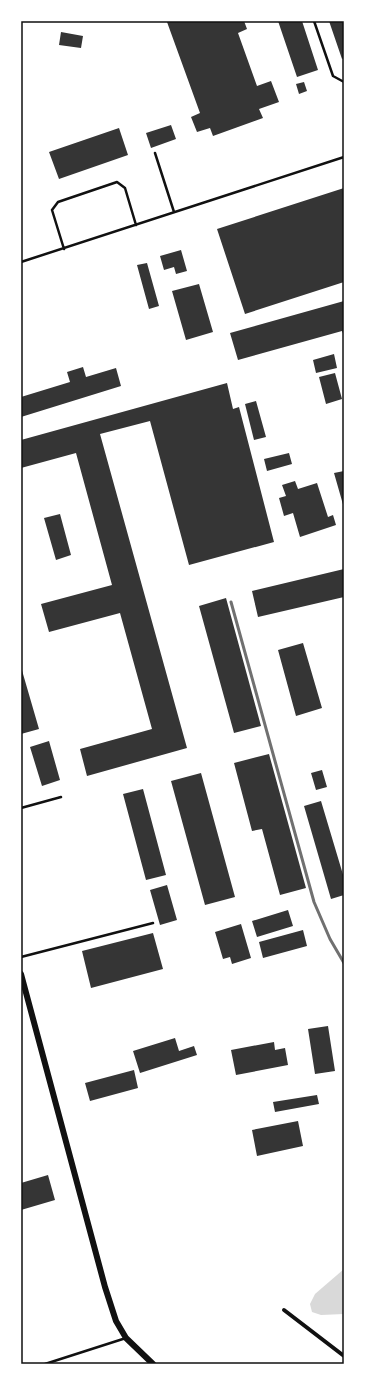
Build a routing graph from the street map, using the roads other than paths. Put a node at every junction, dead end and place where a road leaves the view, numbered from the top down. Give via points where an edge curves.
1 (314, 21) edge
2 (344, 82) edge
3 (155, 153) dead end
4 (344, 156) edge
5 (174, 212) junction
6 (136, 225) junction
7 (64, 249) junction
8 (21, 262) edge
9 (62, 797) dead end
10 (21, 808) edge
11 (153, 923) dead end
12 (21, 957) edge
13 (21, 974) edge
14 (284, 1310) dead end
15 (126, 1338) junction
16 (344, 1356) edge
17 (45, 1364) edge
18 (153, 1364) edge

1 - 2 lane via 333,76
3 - 5 lane
4 - 5 lane
5 - 6 lane
6 - 7 lane
6 - 7 lane via 125,188 118,182 65,199 58,202 52,210
7 - 8 lane
9 - 10 lane
11 - 12 lane
13 - 15 street via 105,1287 116,1321
14 - 16 street
15 - 17 lane
15 - 18 street

